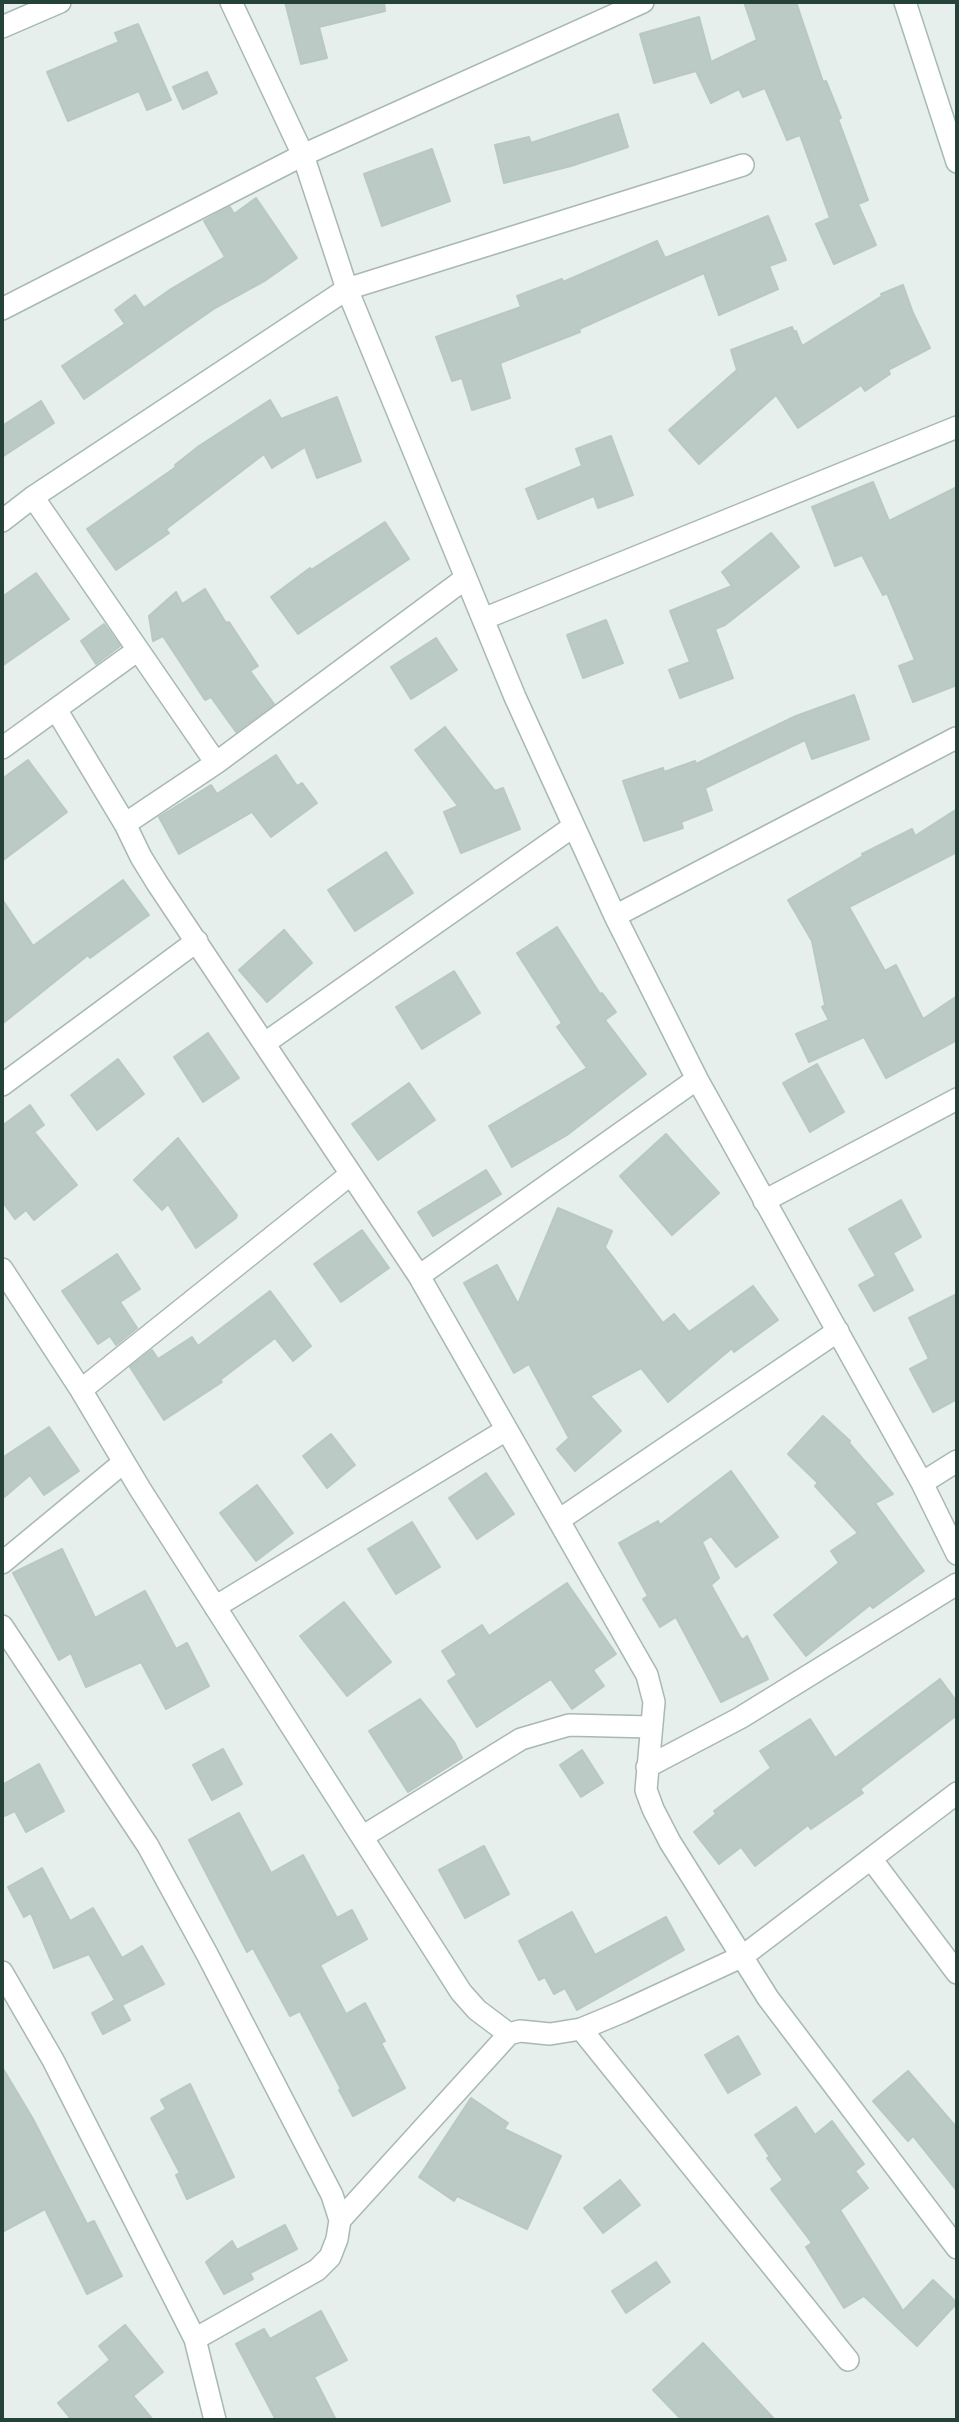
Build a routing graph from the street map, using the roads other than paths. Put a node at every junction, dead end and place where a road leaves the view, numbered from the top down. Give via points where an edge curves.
1 (60, 2) edge
2 (231, 2) edge
3 (643, 2) edge
4 (905, 2) edge
5 (2, 27) edge
6 (303, 155) junction
7 (957, 162) edge
8 (743, 164) dead end
9 (347, 289) junction
10 (2, 309) edge
11 (957, 427) edge
12 (33, 497) junction
13 (2, 521) edge
14 (466, 578) junction
15 (483, 619) junction
16 (138, 650) junction
17 (57, 710) junction
18 (956, 738) edge
19 (2, 748) edge
20 (216, 763) junction
21 (125, 824) junction
22 (574, 826) junction
23 (615, 916) junction
24 (197, 941) junction
25 (265, 1043) junction
26 (697, 1079) junction
27 (2, 1085) edge
28 (957, 1099) edge
29 (351, 1174) junction
30 (764, 1201) junction
31 (2, 1269) edge
32 (419, 1276) junction
33 (838, 1331) junction
34 (81, 1390) junction
35 (506, 1430) junction
36 (957, 1461) edge
37 (124, 1462) junction
38 (922, 1483) junction
39 (559, 1520) junction
40 (957, 1554) edge
41 (2, 1563) edge
42 (957, 1584) edge
43 (215, 1607) junction
44 (2, 1626) edge
45 (651, 1727) junction
46 (648, 1767) junction
47 (957, 1793) edge
48 (362, 1837) junction
49 (872, 1860) junction
50 (743, 1956) junction
51 (2, 1972) edge
52 (957, 1973) edge
53 (581, 2029) junction
54 (509, 2034) junction
55 (340, 2220) junction
56 (957, 2248) edge
57 (195, 2339) junction
58 (848, 2360) dead end
59 (215, 2420) edge

1 - 5 street
2 - 6 street
3 - 6 street
4 - 7 street
6 - 9 street
6 - 10 street
8 - 9 street
9 - 12 street
9 - 14 street
11 - 15 street
12 - 13 street
12 - 16 street
14 - 15 street
14 - 20 street
15 - 22 street
16 - 17 street
16 - 20 street
17 - 19 street
17 - 21 street
18 - 23 street
20 - 21 street
21 - 24 street via 141,857
22 - 23 street
22 - 25 street
23 - 26 street
24 - 25 street
24 - 27 street
25 - 29 street
26 - 30 street
26 - 32 street
28 - 30 street
29 - 32 street
29 - 34 street
30 - 33 street
31 - 34 street
32 - 35 street
33 - 38 street
33 - 39 street
34 - 37 street
35 - 39 street
35 - 43 street
36 - 38 street
37 - 41 street
37 - 43 street
38 - 40 street
39 - 45 street via 647,1675 654,1702
42 - 46 street via 762,1705
43 - 48 street
44 - 55 street via 148,1846 332,2195
45 - 46 street
45 - 48 street via 569,1725 522,1739
46 - 50 street via 646,1790 653,1809
47 - 49 street
48 - 54 street via 461,1992
49 - 50 street
49 - 52 street
50 - 53 street
50 - 56 street via 789,2027
51 - 57 street via 53,2060
53 - 54 street
53 - 58 street
54 - 55 street
55 - 57 street via 330,2257 317,2270
57 - 59 street

